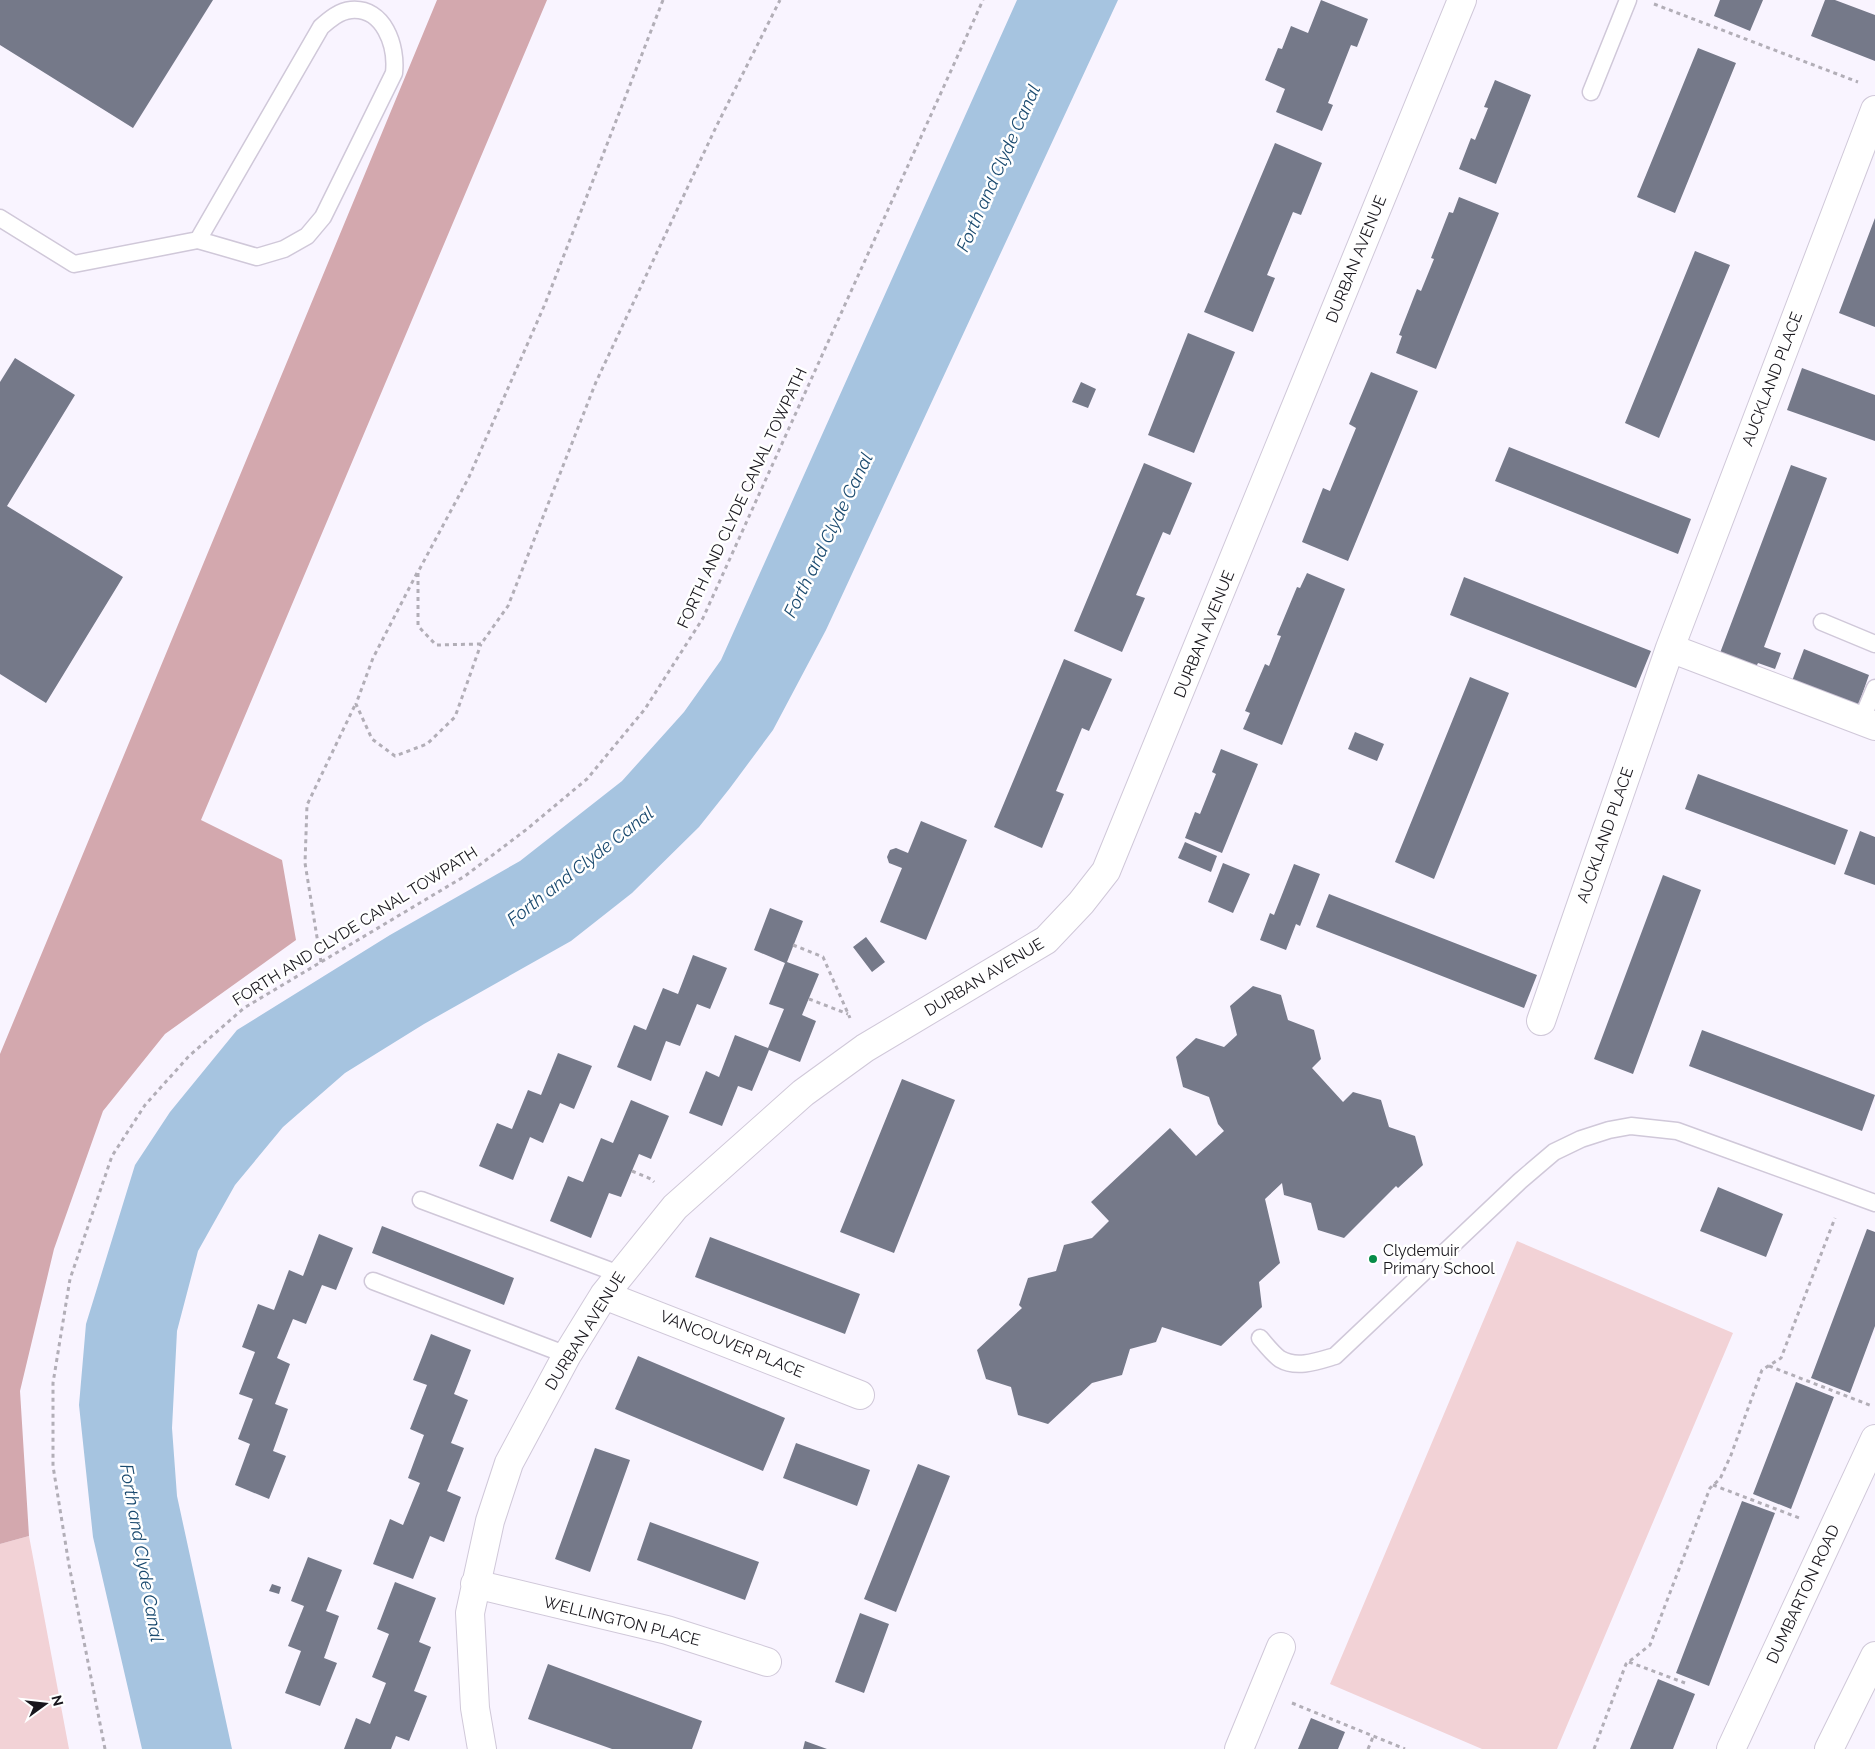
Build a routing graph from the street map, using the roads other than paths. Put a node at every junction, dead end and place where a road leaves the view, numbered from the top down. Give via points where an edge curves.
1 (1462, 0) edge
2 (1628, 0) edge
3 (1591, 92) dead end
4 (1875, 110) edge
5 (0, 218) edge
6 (198, 240) junction
7 (1822, 622) dead end
8 (1875, 644) edge
9 (1670, 648) junction
10 (1875, 688) edge
11 (1868, 724) edge
12 (1541, 1021) dead end
13 (421, 1200) dead end
14 (1875, 1203) edge
15 (373, 1281) dead end
16 (611, 1285) junction
17 (1260, 1338) dead end
18 (567, 1355) junction
19 (860, 1395) dead end
20 (1875, 1439) edge
21 (475, 1584) junction
22 (1281, 1647) dead end
23 (1875, 1656) edge
24 (767, 1662) dead end
25 (482, 1749) edge
26 (1239, 1749) edge
27 (1731, 1749) edge
28 (1830, 1749) edge

1 - 16 street, DURBAN AVENUE via 1106,871 1081,904 1046,940 865,1048 803,1094 676,1207
2 - 3 lane
4 - 9 street, AUCKLAND PLACE
5 - 6 lane via 74,264
6 - 6 lane via 321,27 334,16 350,10 365,10 375,17 385,27 394,49 394,72 324,217 307,236 284,249 258,257
7 - 8 lane
9 - 11 street
9 - 12 street, AUCKLAND PLACE
10 - 11 lane
13 - 16 lane
14 - 17 lane via 1677,1131 1631,1126 1609,1130 1554,1152 1335,1356 1296,1364 1280,1359
15 - 18 lane
16 - 18 street, DURBAN AVENUE
16 - 19 street, VANCOUVER PLACE
18 - 21 street, DURBAN AVENUE via 508,1464
20 - 27 street, DUMBARTON ROAD
21 - 24 street, WELLINGTON PLACE via 667,1630
21 - 25 street, DURBAN AVENUE via 470,1613 475,1708
22 - 26 street
23 - 28 street

